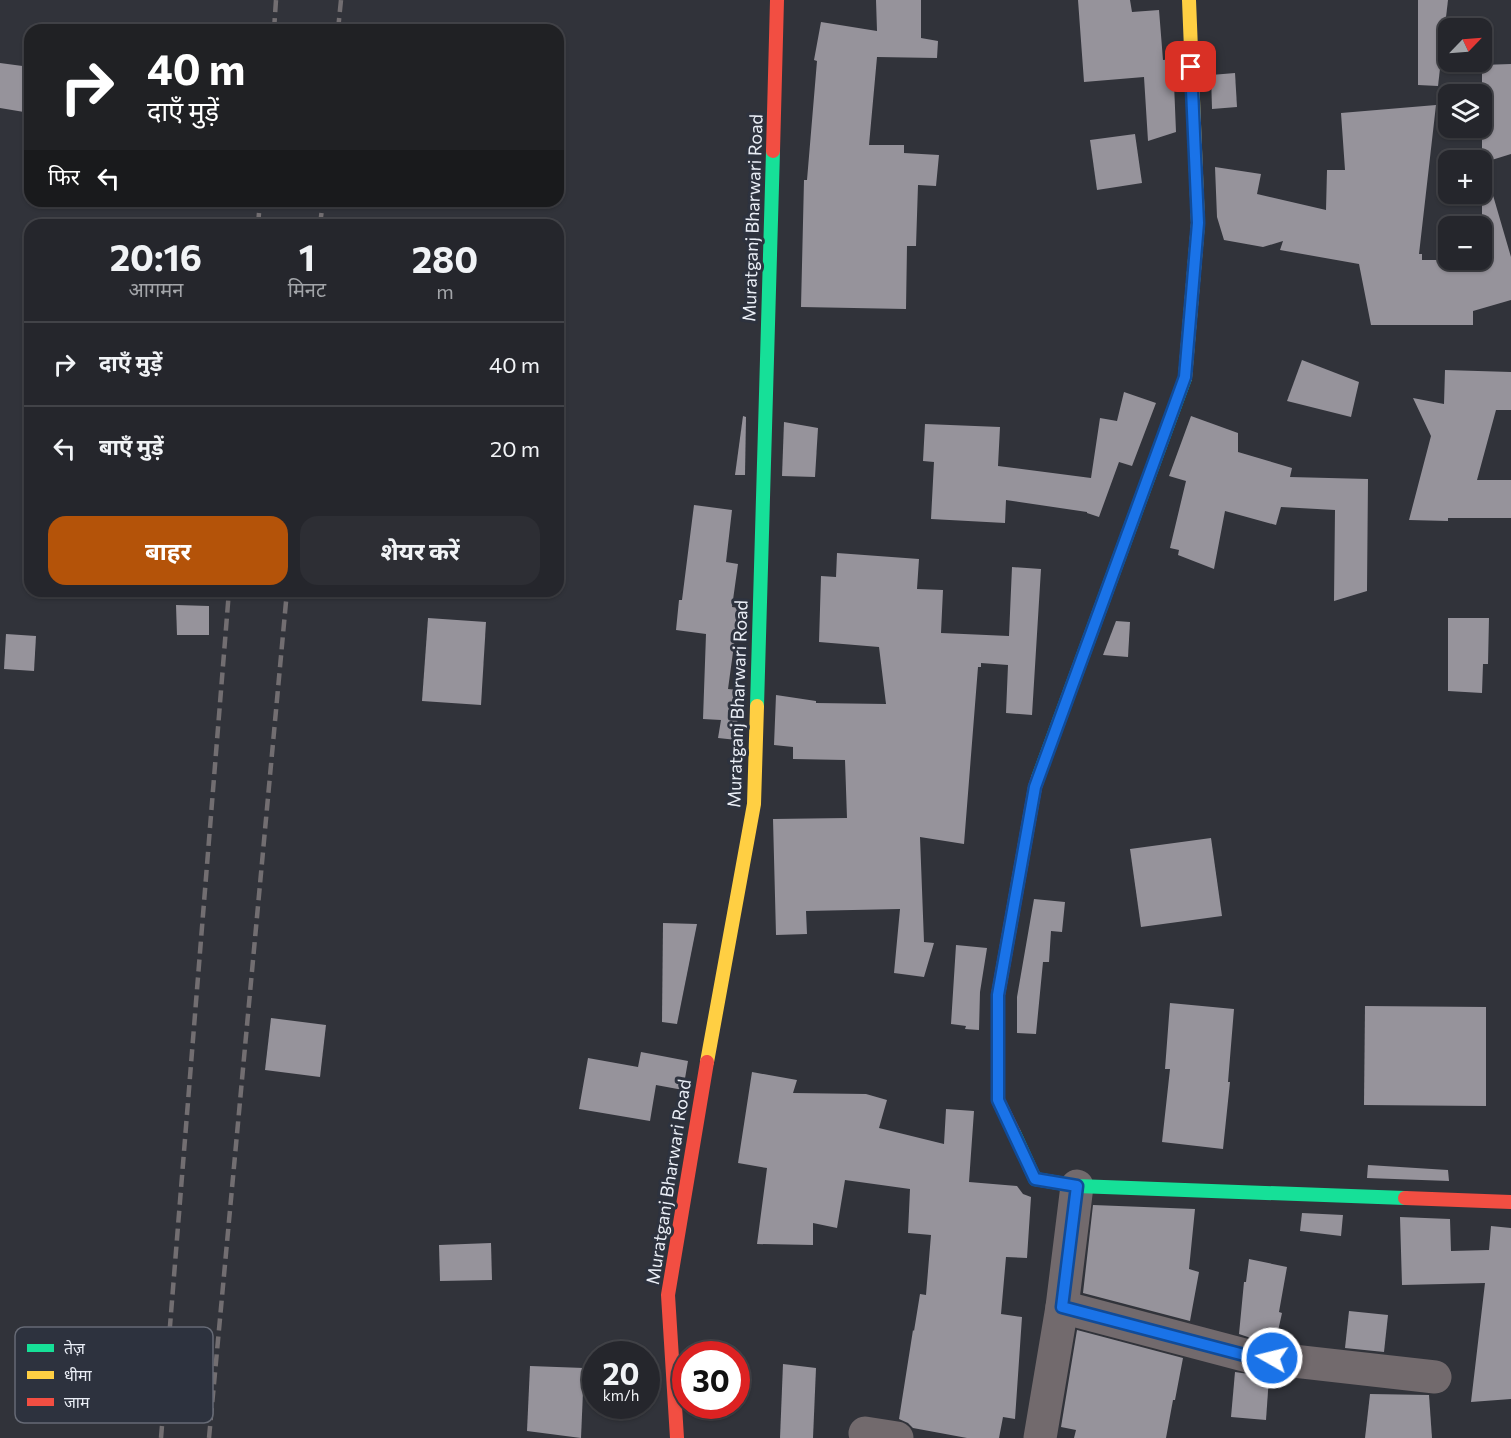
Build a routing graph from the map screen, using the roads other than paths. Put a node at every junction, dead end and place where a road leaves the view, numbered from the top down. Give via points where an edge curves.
1 (777, 0) edge
2 (1189, 0) edge
3 (1077, 1186) junction
4 (1511, 1202) edge
5 (1062, 1307) junction
6 (1435, 1377) dead end
7 (865, 1432) dead end
8 (677, 1438) edge
9 (897, 1438) edge
10 (1040, 1438) edge

1 - 8 street, Muratganj Bharwari Road via 754,804 668,1295
2 - 3 street via 1198,223 1185,377 1035,787 998,995 998,1100 1035,1179
3 - 4 street
3 - 5 street
5 - 6 street via 1248,1356
5 - 10 street
7 - 9 street

